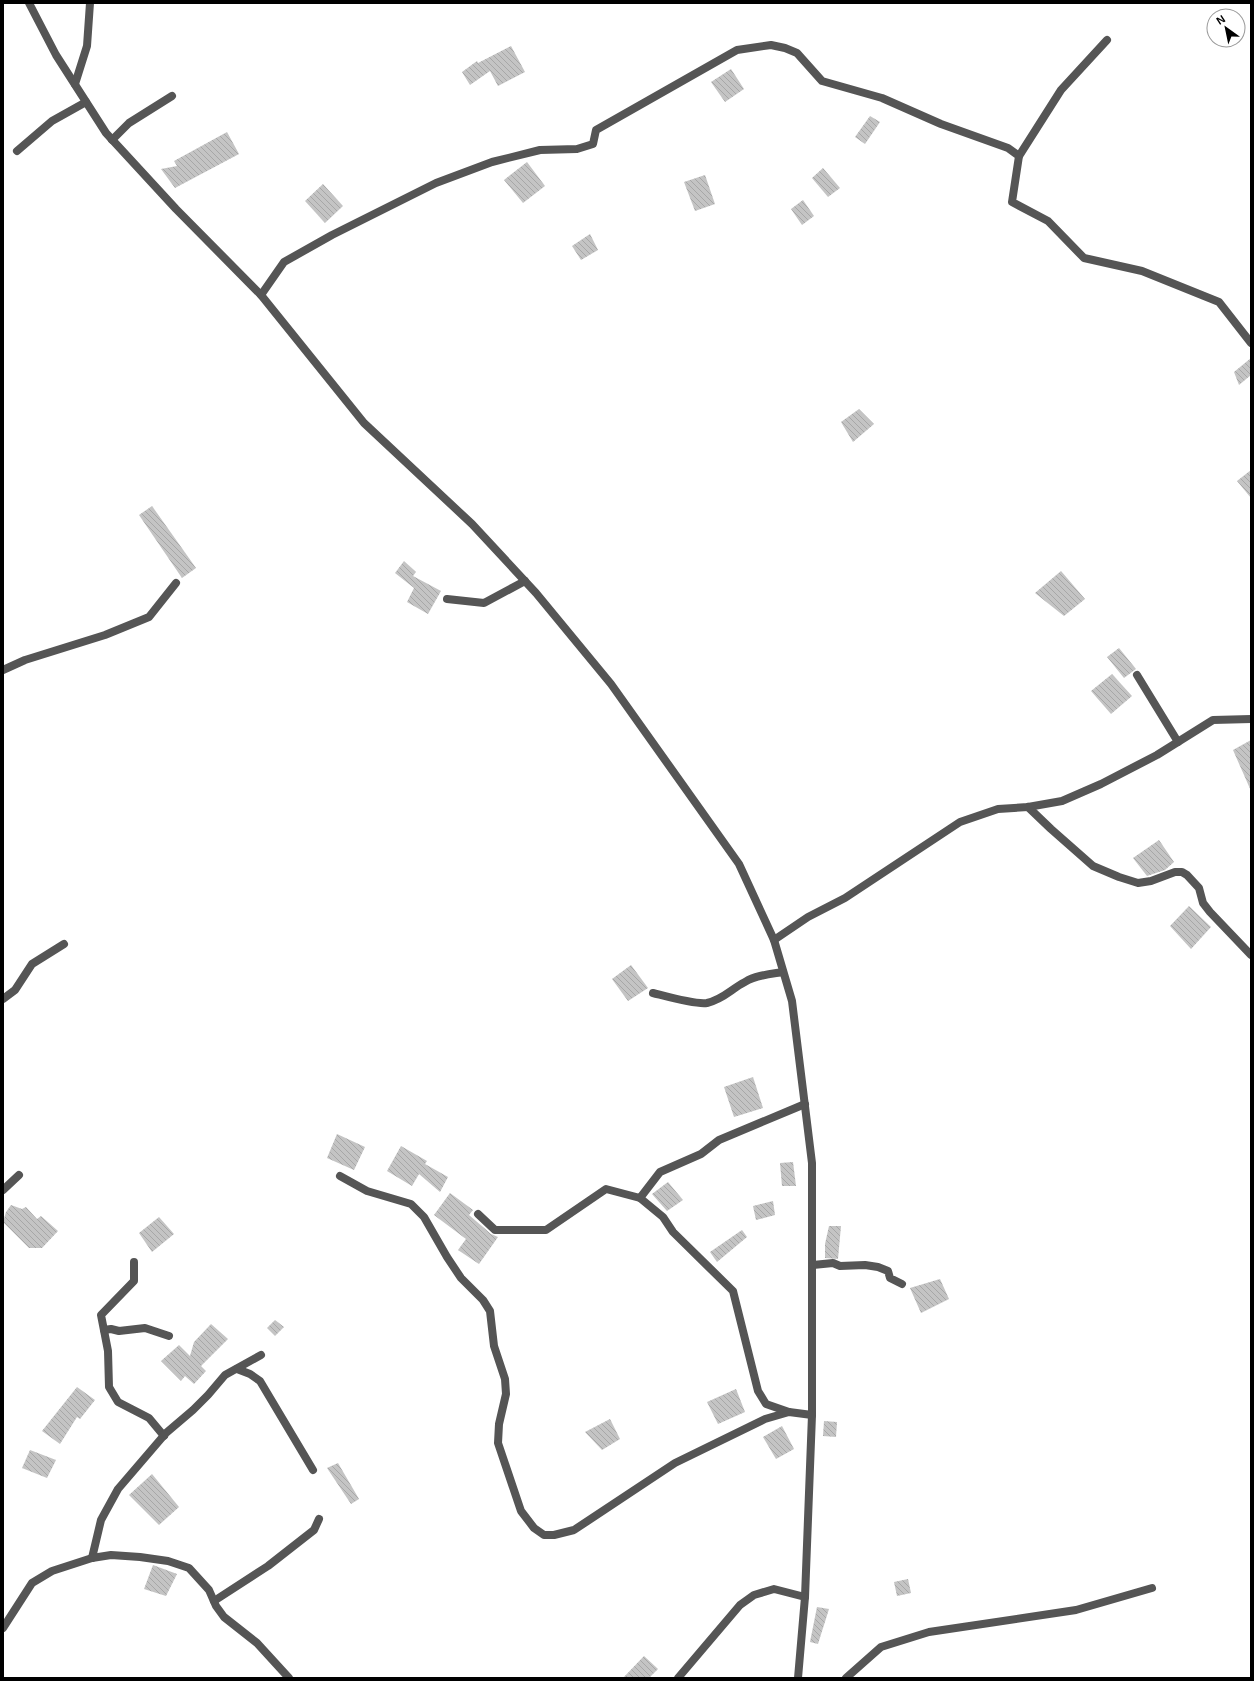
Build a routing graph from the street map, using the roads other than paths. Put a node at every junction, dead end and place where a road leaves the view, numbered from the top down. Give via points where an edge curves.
1 (28, 3) edge
2 (90, 3) edge
3 (1107, 40) dead end
4 (75, 84) junction
5 (172, 96) dead end
6 (86, 102) junction
7 (112, 140) junction
8 (17, 151) dead end
9 (1019, 156) junction
10 (261, 294) junction
11 (1251, 343) edge
12 (525, 581) junction
13 (176, 583) dead end
14 (447, 599) dead end
15 (3, 670) edge
16 (1137, 675) dead end
17 (1251, 719) edge
18 (1178, 742) junction
19 (1028, 807) junction
20 (774, 940) junction
21 (64, 944) dead end
22 (1251, 955) edge
23 (784, 972) junction
24 (653, 993) dead end
25 (3, 999) edge
26 (805, 1104) junction
27 (19, 1175) dead end
28 (340, 1176) dead end
29 (3, 1190) edge
30 (640, 1198) junction
31 (478, 1214) dead end
32 (134, 1262) dead end
33 (812, 1265) junction
34 (902, 1284) dead end
35 (104, 1330) junction
36 (169, 1336) dead end
37 (261, 1355) dead end
38 (237, 1369) junction
39 (789, 1412) junction
40 (812, 1415) junction
41 (164, 1436) junction
42 (313, 1470) dead end
43 (319, 1519) dead end
44 (92, 1558) junction
45 (1152, 1588) dead end
46 (805, 1597) junction
47 (214, 1601) junction
48 (3, 1628) edge
49 (289, 1678) edge
50 (678, 1678) edge
51 (798, 1678) edge
52 (846, 1678) edge

1 - 4 street
2 - 4 street via 87,46
3 - 9 street via 1061,90
4 - 6 street
5 - 7 street via 129,123
6 - 7 street
6 - 8 street via 52,122
7 - 10 street
9 - 10 street via 1008,148 941,124 882,98 822,81 797,53 785,48 771,45 737,50 596,130 592,144 577,150 540,150 492,162 436,183 332,235 284,262
9 - 11 street via 1012,202 1048,221 1084,258 1142,271 1219,302
10 - 12 street via 364,423 472,524
12 - 14 street via 484,603
12 - 20 street via 611,684 739,864
13 - 15 street via 149,617
16 - 18 street
17 - 18 street via 1213,720
18 - 19 street via 1101,784 1062,800
19 - 20 street via 998,809 960,822 845,898 808,917
19 - 22 street via 1093,866 1118,877 1138,883 1175,872 1188,875 1199,888 1203,904
20 - 23 street
21 - 25 street via 32,964 15,990
23 - 24 street via 745,982 724,997 706,1003
23 - 26 street via 792,1001
26 - 30 street via 719,1140 702,1154 660,1172
26 - 33 street via 812,1163
27 - 29 street
28 - 39 street via 367,1191 410,1204 424,1218 461,1278 483,1300 490,1311 494,1346 505,1379 506,1394 499,1424 498,1443 521,1511 534,1528 544,1534 554,1535 574,1530 675,1463 765,1419
30 - 31 street via 606,1189 546,1230 495,1230
30 - 39 street via 663,1217 673,1232 733,1291 758,1391 766,1404
32 - 35 street via 134,1281 101,1315
33 - 34 street via 833,1263 840,1266 878,1267 888,1271 890,1278
33 - 40 street
35 - 36 street via 145,1328
35 - 41 street via 108,1351 109,1387 118,1402 150,1418
37 - 38 street
38 - 41 street via 225,1375 198,1405
38 - 42 street via 260,1381
39 - 40 street
40 - 46 street
41 - 44 street via 118,1489 101,1520
43 - 47 street via 314,1530 268,1566
44 - 47 street via 111,1555 140,1557 168,1561 189,1568
44 - 48 street via 52,1571 32,1582
45 - 52 street via 1076,1610 928,1632 881,1647
46 - 50 street via 774,1589 754,1595 740,1605
46 - 51 street
47 - 49 street via 224,1617 257,1643

